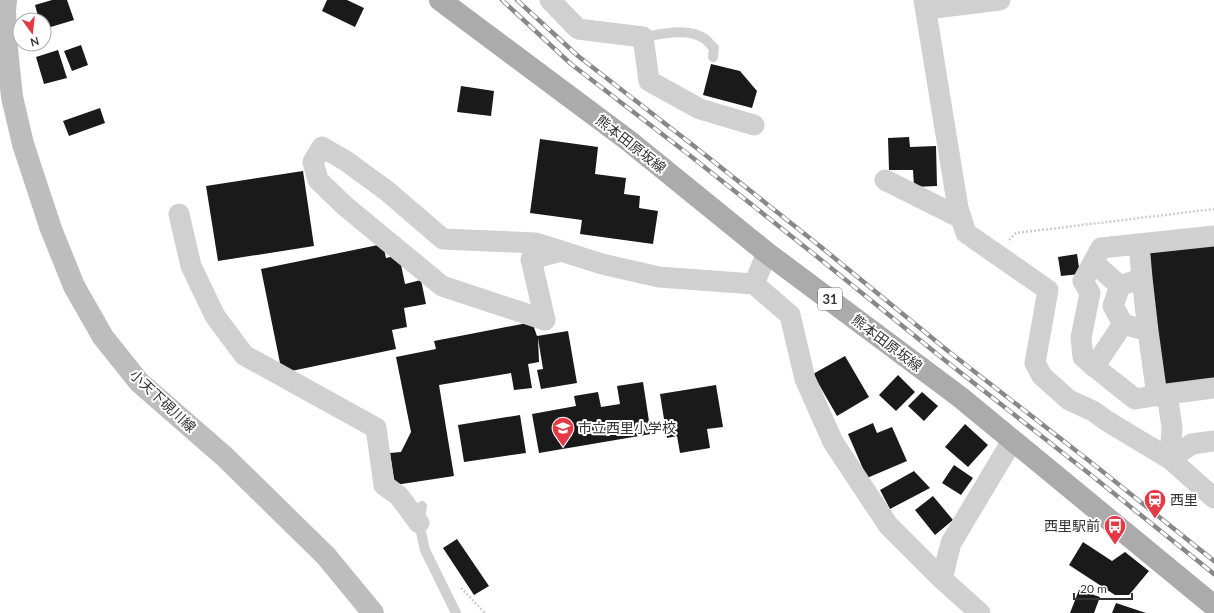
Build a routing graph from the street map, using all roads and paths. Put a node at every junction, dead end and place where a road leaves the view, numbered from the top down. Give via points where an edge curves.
1 (440, 0) edge
2 (550, 0) edge
3 (1000, 0) edge
4 (925, 5) edge
5 (4, 7) edge
6 (643, 37) junction
7 (713, 58) dead end
8 (6, 82) edge
9 (754, 125) dead end
10 (885, 180) dead end
11 (1214, 209) edge
12 (179, 214) dead end
13 (961, 218) junction
14 (1214, 236) edge
15 (1139, 244) junction
16 (561, 251) junction
17 (767, 252) junction
18 (996, 254) junction
19 (1093, 262) junction
20 (1142, 278) junction
21 (754, 284) junction
22 (1120, 286) junction
23 (1123, 324) junction
24 (1148, 331) junction
25 (1094, 367) junction
26 (1214, 388) edge
27 (1162, 395) junction
28 (1012, 441) junction
29 (1214, 441) edge
30 (1170, 459) junction
31 (1214, 498) edge
32 (420, 514) joint
33 (942, 579) junction
34 (1214, 606) edge
35 (373, 613) edge
36 (456, 613) edge
37 (980, 613) edge

1 - 17 main road, 熊本田原坂線 / 31 via 629,141
2 - 6 street via 578,29
3 - 4 street
4 - 13 street
5 - 8 main road, 小天下硯川線
6 - 7 lane via 691,33 705,39 714,48
6 - 9 street via 649,81 700,109
8 - 35 main road, 小天下硯川線 via 51,229 74,286 103,337 139,382 225,457 326,556
10 - 13 street
11 - 18 path via 1016,233
12 - 32 street via 191,266 215,316 244,355 376,428 384,486
13 - 18 street via 966,233
14 - 15 street
15 - 19 street via 1101,248
15 - 20 street
16 - 16 street via 531,259 545,320 442,286 345,206 318,180 313,162 322,147 346,161 387,191 443,239 536,243
16 - 21 street via 602,264 659,277
17 - 21 street
17 - 28 main road, 熊本田原坂線 / 31 via 960,397
18 - 30 street via 1048,290 1035,363 1042,376 1069,400 1093,411
19 - 22 street
19 - 25 street via 1083,281 1090,293 1081,338 1083,357
20 - 22 street
20 - 24 street
21 - 33 street via 790,316 805,379 833,442 888,525
22 - 23 street via 1112,306
23 - 24 street
23 - 25 street
24 - 27 street
25 - 27 street via 1135,399
26 - 27 street
27 - 30 street via 1172,427
28 - 33 street via 951,543
28 - 34 main road, 熊本田原坂線 / 31
29 - 30 street via 1192,444
30 - 31 street
32 - 36 lane via 425,550
33 - 37 street

